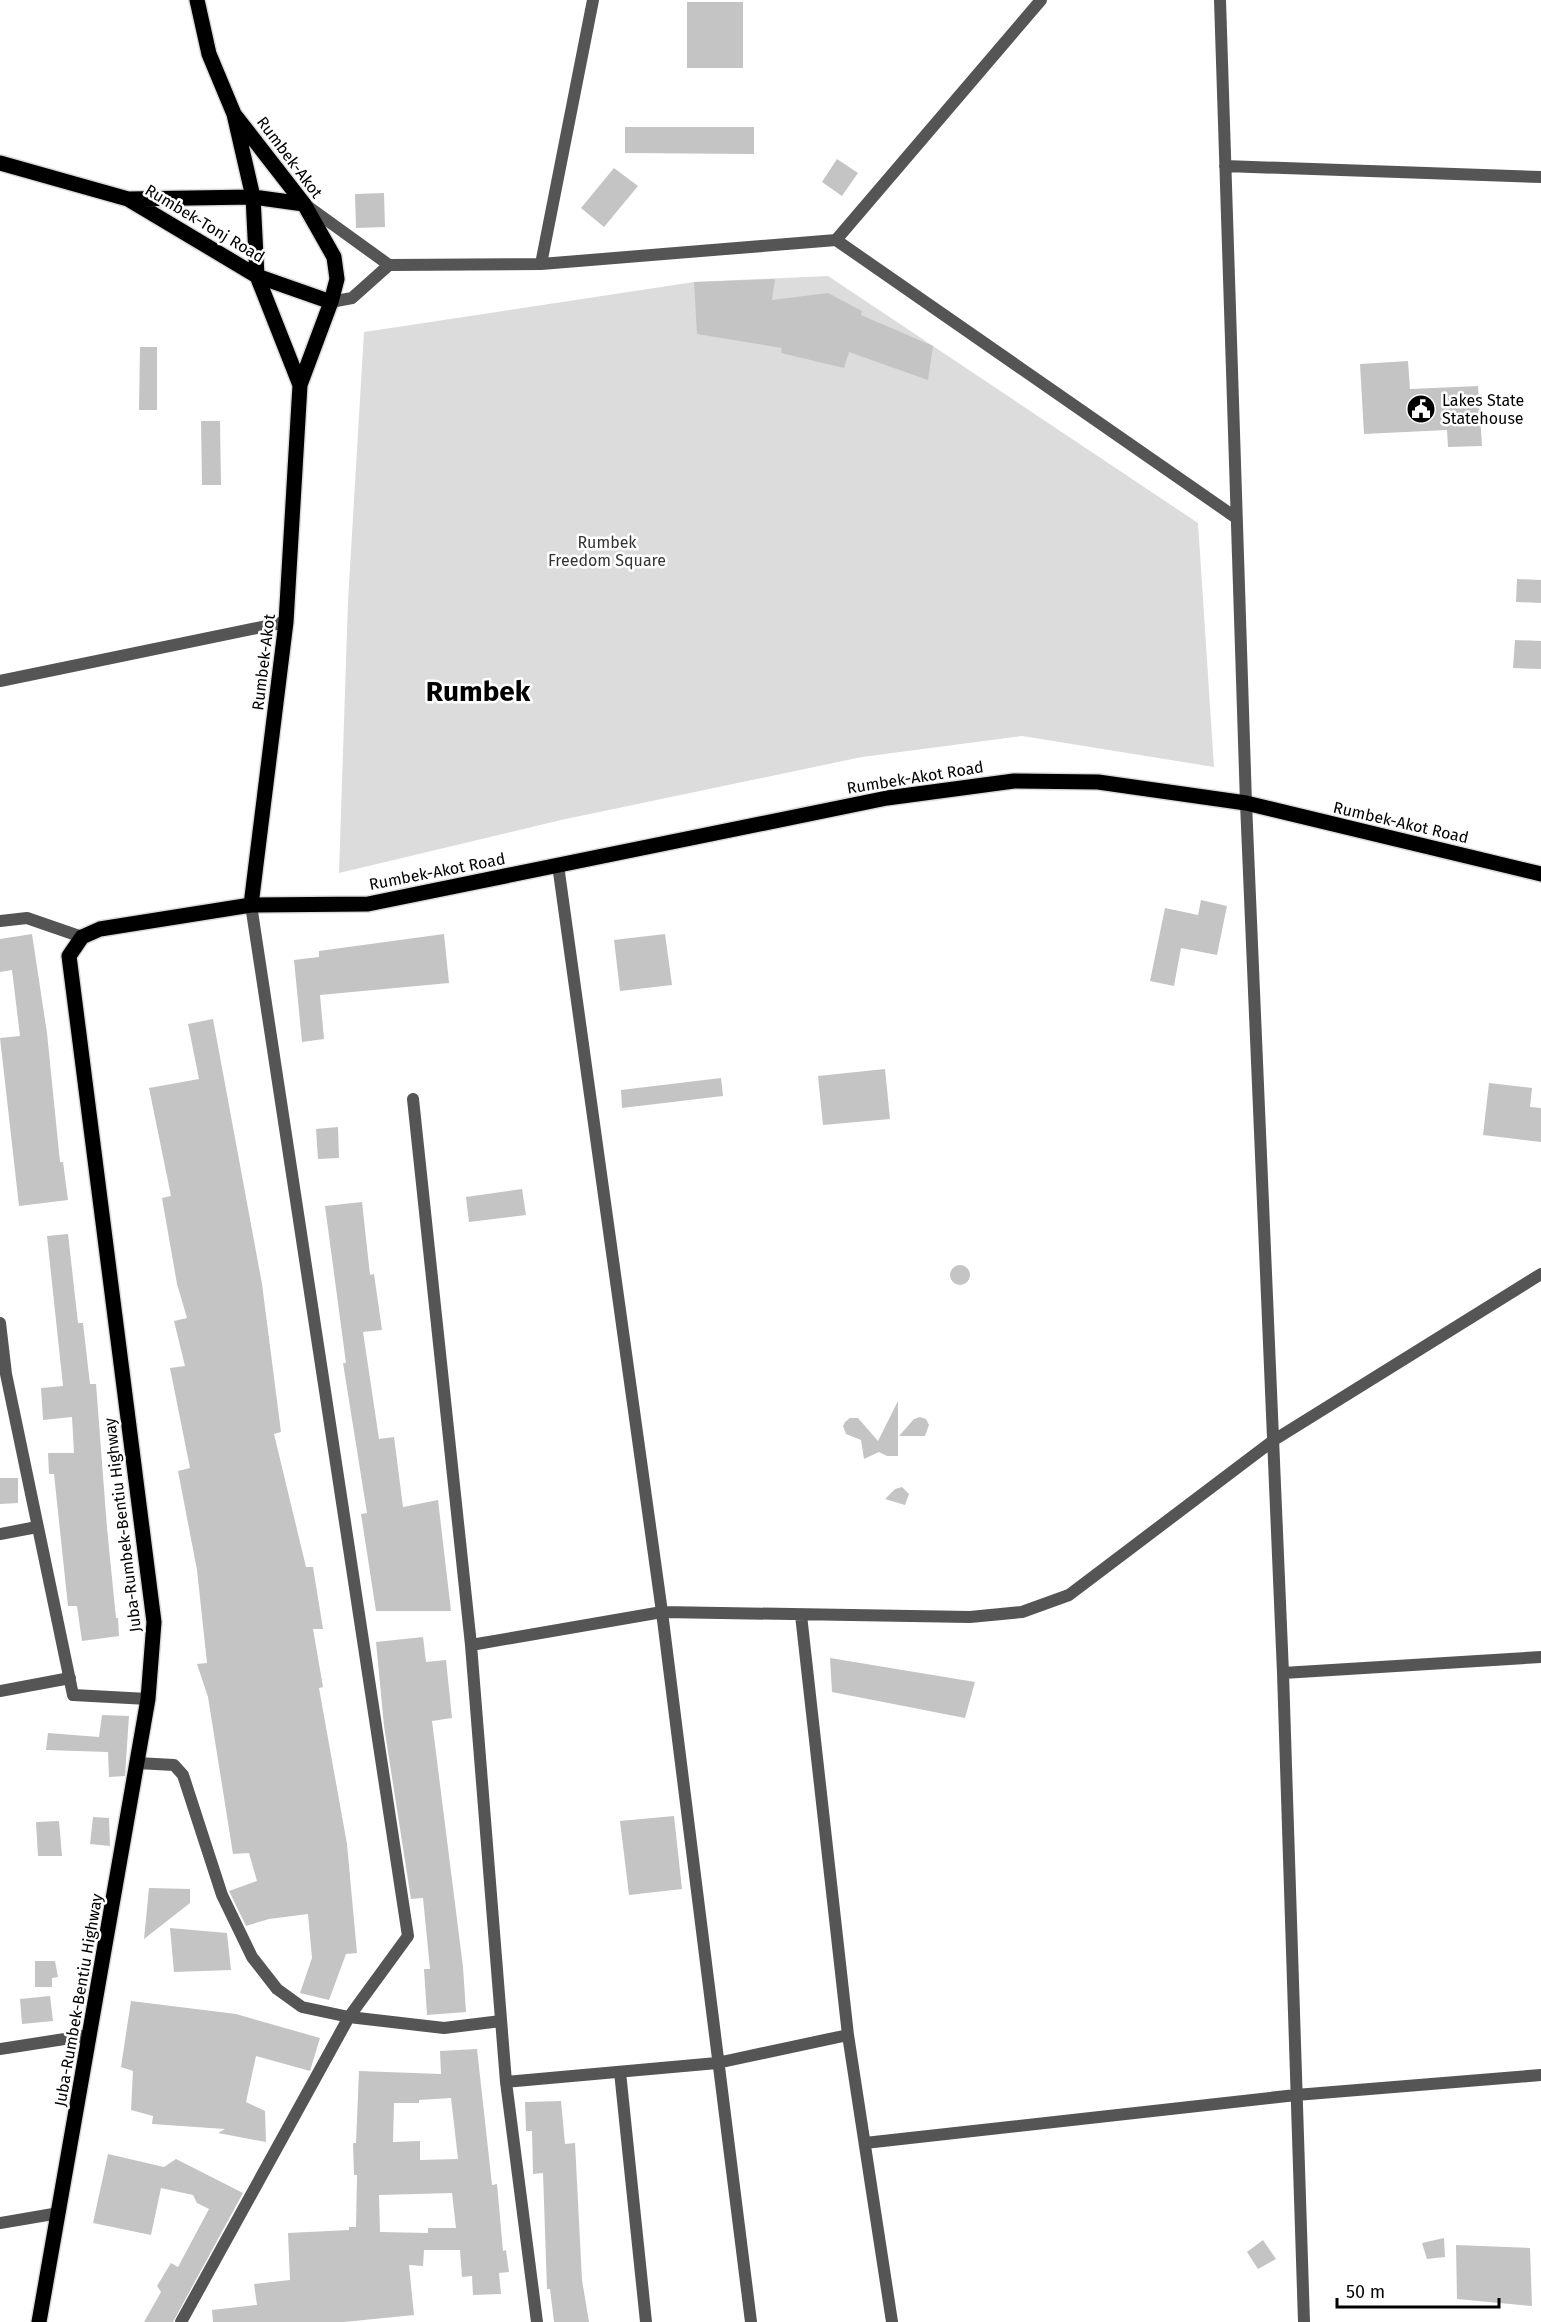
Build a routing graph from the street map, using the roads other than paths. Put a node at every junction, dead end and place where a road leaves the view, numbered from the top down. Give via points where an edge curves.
1 (197, 0) edge
2 (593, 0) edge
3 (1041, 0) edge
4 (1220, 0) edge
5 (234, 114) junction
6 (0, 163) edge
7 (1225, 166) junction
8 (1541, 177) edge
9 (253, 197) junction
10 (128, 199) junction
11 (304, 204) junction
12 (836, 240) junction
13 (541, 264) junction
14 (389, 265) junction
15 (256, 276) junction
16 (332, 302) junction
17 (300, 385) junction
18 (1235, 517) junction
19 (286, 622) junction
20 (0, 681) edge
21 (1246, 803) junction
22 (558, 865) junction
23 (1541, 874) edge
24 (251, 905) junction
25 (0, 921) edge
26 (82, 937) junction
27 (413, 1099) dead end
28 (1541, 1274) edge
29 (0, 1323) edge
30 (3, 1374) edge
31 (1274, 1440) junction
32 (37, 1527) junction
33 (0, 1534) edge
34 (662, 1612) junction
35 (801, 1615) junction
36 (471, 1645) junction
37 (1541, 1656) edge
38 (1283, 1674) junction
39 (70, 1678) junction
40 (0, 1691) edge
41 (148, 1699) junction
42 (137, 1763) junction
43 (349, 2017) junction
44 (501, 2021) junction
45 (90, 2035) junction
46 (848, 2035) junction
47 (0, 2049) edge
48 (717, 2063) junction
49 (620, 2072) junction
50 (1541, 2074) edge
51 (506, 2082) junction
52 (1296, 2095) junction
53 (865, 2143) junction
54 (59, 2213) junction
55 (0, 2223) edge
56 (39, 2322) edge
57 (182, 2322) edge
58 (537, 2322) edge
59 (646, 2322) edge
60 (752, 2322) edge
61 (892, 2322) edge
62 (1304, 2322) edge

1 - 5 main road via 209,54
2 - 13 street
3 - 12 street
4 - 7 street
5 - 9 main road, Rumbek-Akot
5 - 11 main road, Rumbek-Akot
6 - 10 main road, Rumbek-Tonj Road
7 - 8 street
7 - 18 street
9 - 10 main road, Rumbek-Tonj Road
9 - 11 main road, Rumbek-Tonj Road
9 - 15 main road, Rumbek-Akot
10 - 15 main road, Rumbek-Tonj Road
11 - 14 street
11 - 16 main road, Rumbek-Akot via 334,257 337,279
12 - 13 street
12 - 18 street
13 - 14 street
14 - 16 street via 352,298
15 - 16 main road, Rumbek-Tonj Road
15 - 17 main road, Rumbek-Akot
16 - 17 main road, Rumbek-Akot
17 - 19 main road, Rumbek-Akot
18 - 21 street
19 - 20 street
19 - 24 main road, Rumbek-Akot
21 - 22 main road, Rumbek-Akot Road via 1098,782 1014,781 887,798
21 - 23 main road, Rumbek-Akot Road
21 - 31 street
22 - 24 main road, Rumbek-Akot Road via 368,904
22 - 34 street
24 - 26 main road via 99,929
24 - 43 street via 408,1936
25 - 26 street via 27,918
26 - 41 main road, Juba-Rumbek-Bentiu Highway via 69,956 154,1622
27 - 36 street
28 - 31 street
29 - 30 street
30 - 32 street
31 - 35 street via 1059,1599 1022,1612 970,1617
31 - 38 street
32 - 33 street
32 - 39 street
34 - 35 street
34 - 36 street
34 - 48 street
35 - 46 street
36 - 44 street
37 - 38 street
38 - 52 street
39 - 40 street
39 - 41 street via 73,1695
41 - 42 main road, Juba-Rumbek-Bentiu Highway
42 - 43 street via 174,1765 183,1775 222,1895 252,1957 277,1989 302,2007
42 - 45 main road, Juba-Rumbek-Bentiu Highway
43 - 44 street via 444,2028
43 - 57 street
44 - 51 street
45 - 47 street
45 - 54 main road, Juba-Rumbek-Bentiu Highway
46 - 48 street
46 - 53 street
48 - 49 street
48 - 60 street
49 - 51 street
49 - 59 street
50 - 52 street
51 - 58 street
52 - 53 street
52 - 62 street
53 - 61 street
54 - 55 street
54 - 56 main road, Juba-Rumbek-Bentiu Highway

